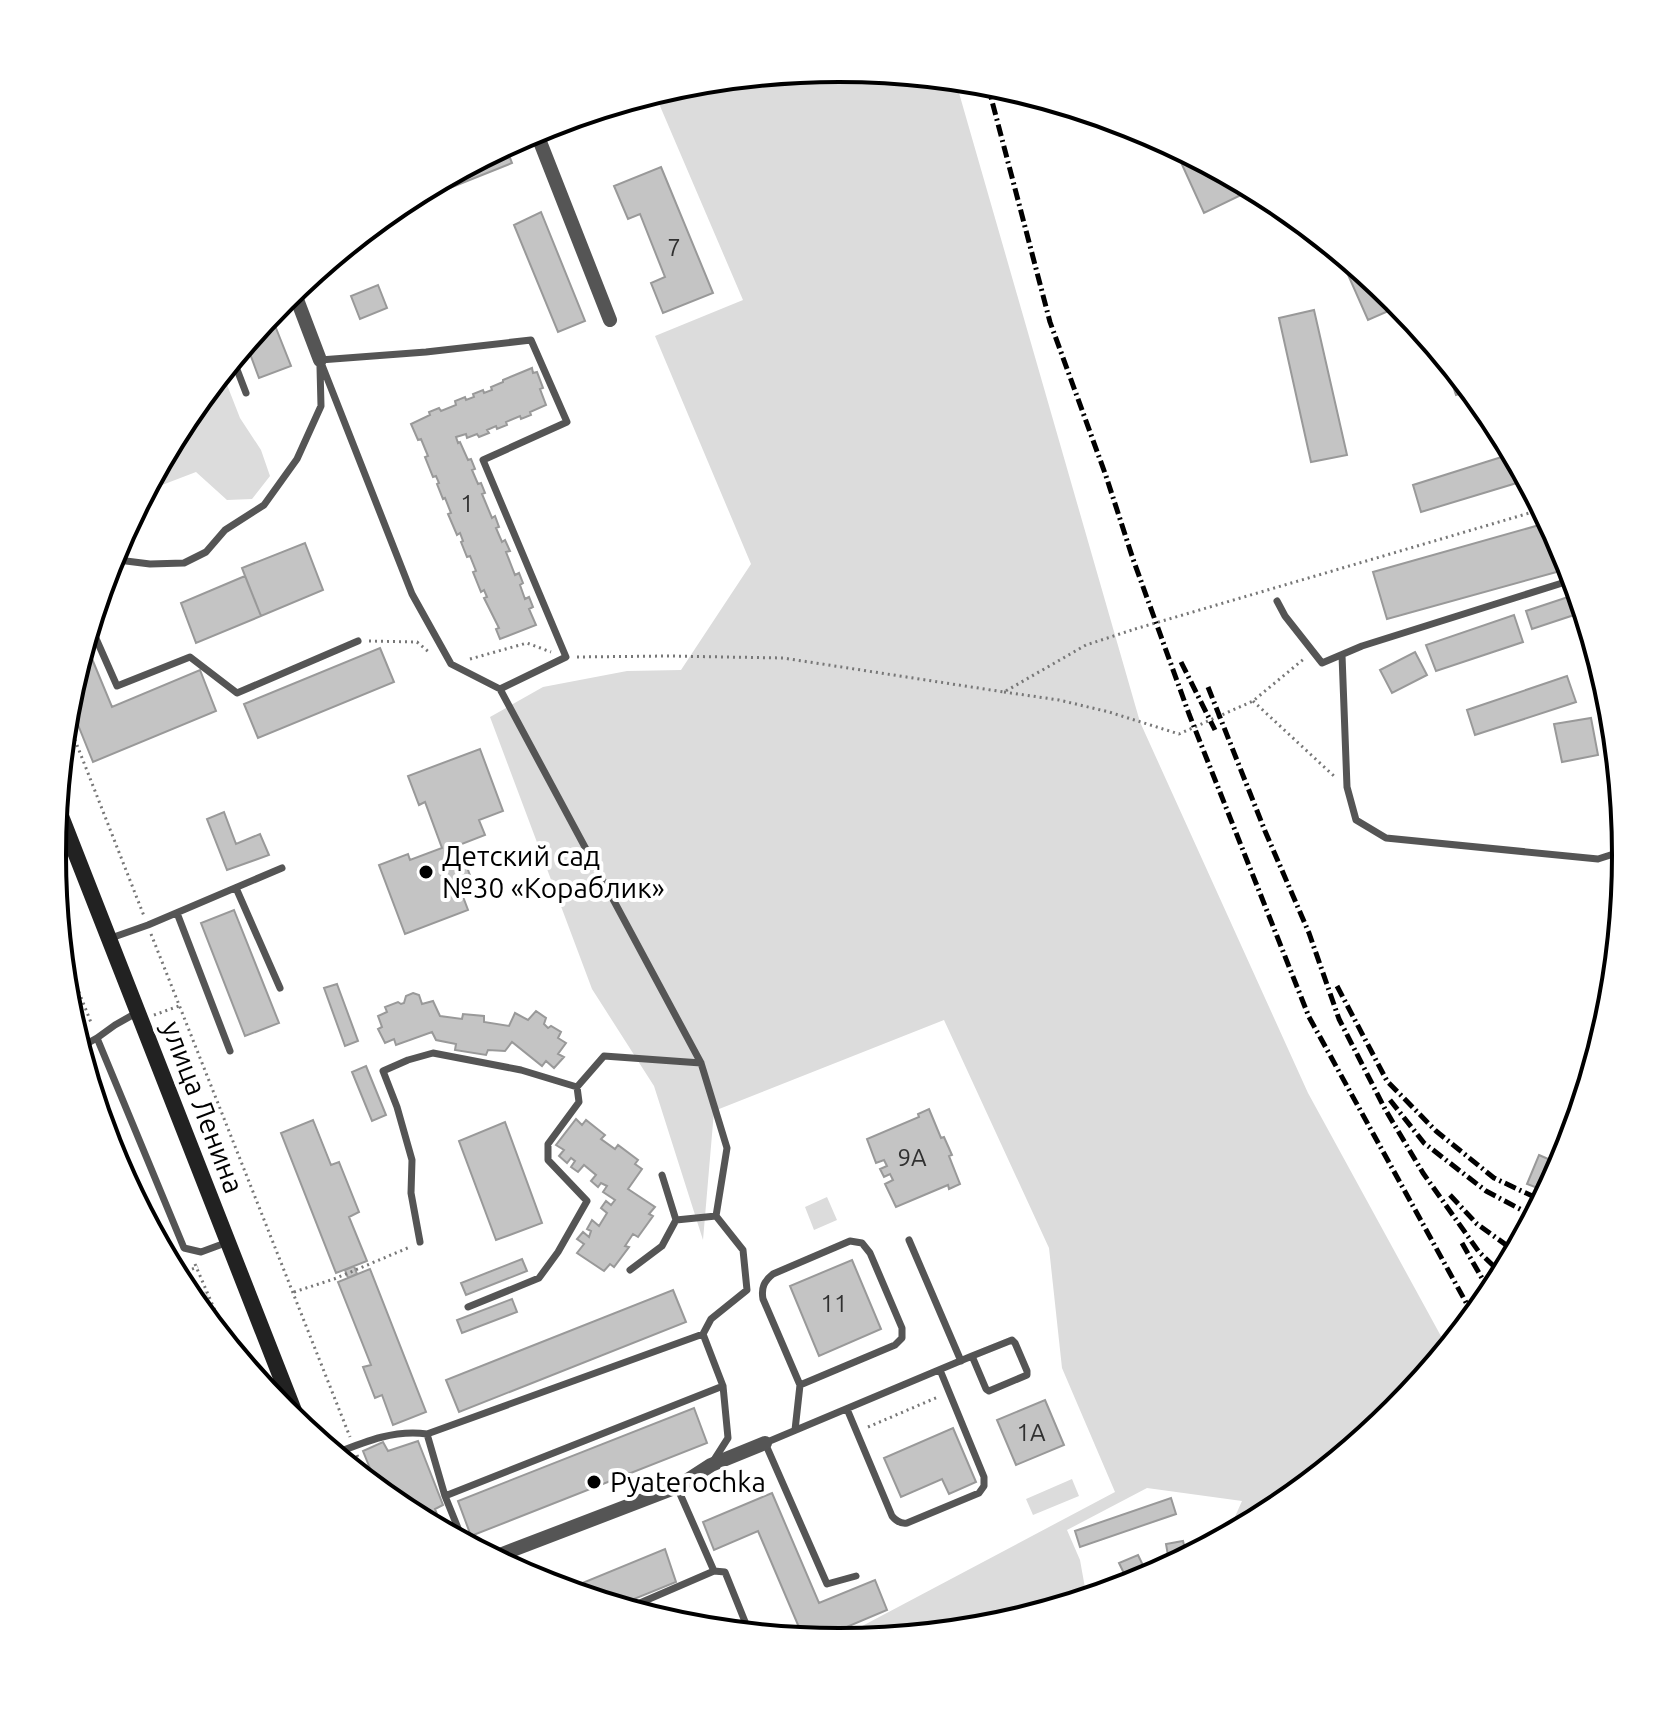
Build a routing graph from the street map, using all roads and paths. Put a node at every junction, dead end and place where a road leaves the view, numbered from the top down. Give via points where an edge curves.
1 (540, 141) edge
2 (298, 303) edge
3 (610, 320) dead end
4 (320, 360) junction
5 (237, 370) edge
6 (246, 393) dead end
7 (1533, 512) edge
8 (124, 561) edge
9 (1563, 583) edge
10 (1277, 601) dead end
11 (97, 640) edge
12 (358, 641) joint
13 (1313, 651) junction
14 (1342, 655) junction
15 (566, 657) junction
16 (451, 664) junction
17 (500, 689) junction
18 (1004, 692) junction
19 (1253, 701) junction
20 (75, 740) edge
21 (1347, 787) junction
22 (67, 831) edge
23 (1613, 854) edge
24 (282, 868) dead end
25 (236, 888) junction
26 (177, 913) junction
27 (148, 925) junction
28 (109, 939) junction
29 (280, 988) dead end
30 (79, 992) edge
31 (179, 1006) junction
32 (139, 1016) junction
33 (97, 1038) junction
34 (89, 1042) edge
35 (230, 1051) dead end
36 (701, 1063) junction
37 (577, 1087) junction
38 (662, 1175) dead end
39 (716, 1216) junction
40 (676, 1220) junction
41 (909, 1240) dead end
42 (228, 1242) junction
43 (420, 1242) joint
44 (184, 1248) junction
45 (198, 1267) junction
46 (630, 1270) dead end
47 (187, 1271) edge
48 (293, 1293) junction
49 (468, 1307) dead end
50 (217, 1314) edge
51 (703, 1334) junction
52 (972, 1356) junction
53 (961, 1361) junction
54 (940, 1370) junction
55 (800, 1385) junction
56 (723, 1386) junction
57 (949, 1392) junction
58 (289, 1398) edge
59 (847, 1409) junction
60 (795, 1430) junction
61 (857, 1432) junction
62 (427, 1434) junction
63 (765, 1443) junction
64 (353, 1446) junction
65 (345, 1450) edge
66 (359, 1461) edge
67 (711, 1465) junction
68 (677, 1487) junction
69 (445, 1496) junction
70 (458, 1528) edge
71 (505, 1553) edge
72 (714, 1571) junction
73 (856, 1576) dead end
74 (641, 1602) edge
75 (745, 1623) edge

1 - 3 street
2 - 4 street
4 - 8 lane via 321,406 297,459 264,505 225,530 206,552 184,563
4 - 15 lane via 531,340 567,422 483,460
4 - 16 lane via 412,594
5 - 6 lane
7 - 18 path, bridge via 1086,645
9 - 14 lane
10 - 13 lane
11 - 12 lane via 117,686 190,657 237,693
12 - 16 path via 417,642
13 - 14 lane via 1322,663
13 - 19 path
14 - 21 lane
15 - 16 path via 527,643
15 - 17 lane
15 - 18 path via 783,658
16 - 17 lane
17 - 36 lane
18 - 19 path via 1109,712 1179,734
19 - 21 path
20 - 27 path
21 - 23 lane via 1356,820 1386,838 1598,859
22 - 28 main road, улица Ленина
24 - 25 lane
25 - 26 lane
25 - 29 lane
26 - 27 lane
26 - 35 lane
27 - 28 lane
27 - 31 path
28 - 32 main road, улица Ленина
30 - 33 path
31 - 32 path
31 - 48 path
32 - 33 lane
32 - 42 main road, улица Ленина
33 - 34 lane
33 - 44 lane
36 - 37 lane via 604,1056
36 - 39 lane via 727,1148
37 - 43 lane via 433,1053 383,1071 412,1160 411,1193
37 - 49 lane via 579,1102 548,1144 548,1160 587,1201 539,1278
38 - 40 lane
39 - 40 lane
39 - 51 lane via 743,1250 747,1290 711,1319
40 - 46 lane via 662,1246
41 - 53 lane
42 - 44 lane via 201,1252
42 - 58 main road, улица Ленина
43 - 48 path
44 - 45 path
45 - 47 path
45 - 50 path
48 - 64 path
51 - 56 lane
51 - 62 lane
52 - 52 lane via 989,1391 1027,1375 1012,1340
52 - 53 lane
53 - 54 lane
54 - 57 lane
54 - 59 lane
55 - 55 lane via 902,1338 862,1243 850,1241 773,1274 764,1284 763,1299
55 - 60 lane
56 - 67 lane via 728,1438
56 - 69 lane
57 - 61 path
57 - 61 lane via 984,1477 979,1493 899,1522
59 - 60 lane
59 - 61 lane
60 - 63 lane
62 - 64 lane via 412,1432
62 - 69 lane
63 - 67 street
63 - 73 lane via 827,1584
64 - 65 lane
64 - 66 path
67 - 68 street
68 - 71 street
68 - 72 lane
69 - 70 lane
72 - 74 lane
72 - 75 lane via 725,1572

